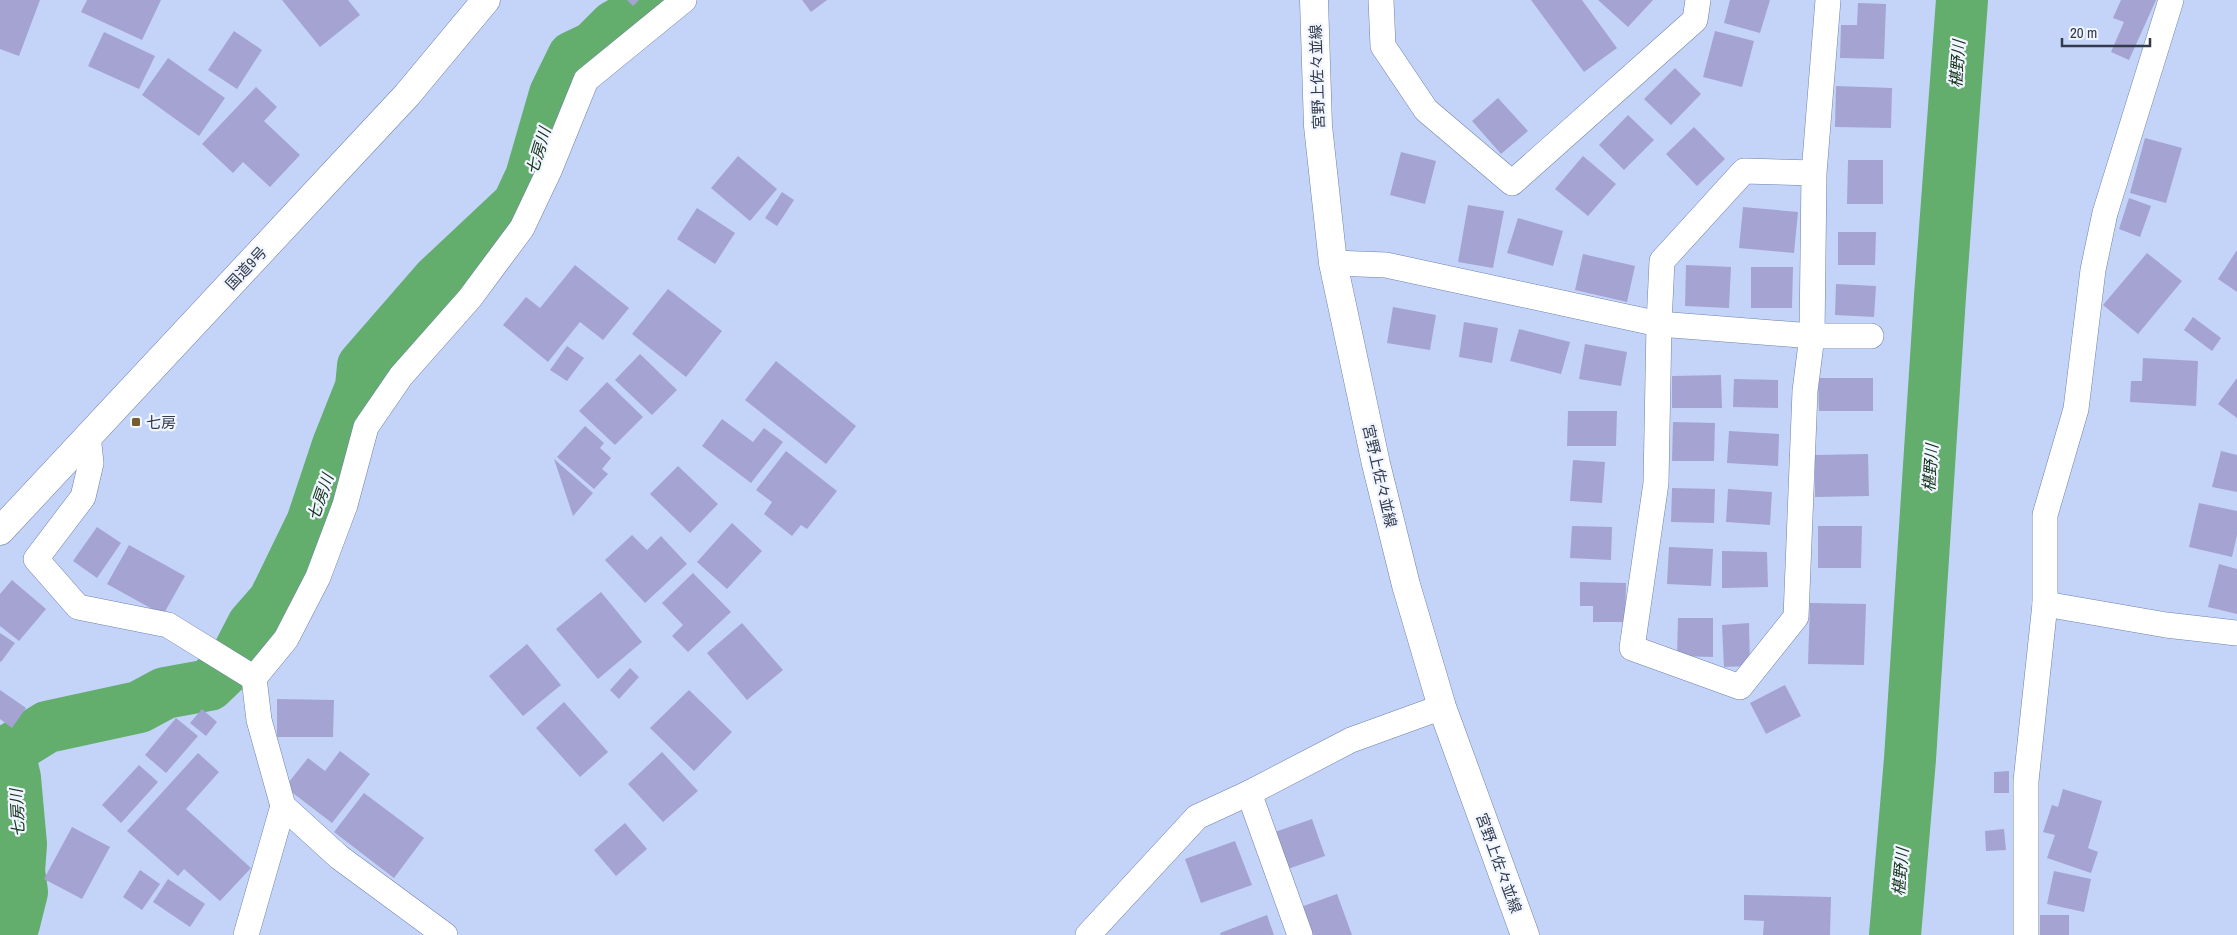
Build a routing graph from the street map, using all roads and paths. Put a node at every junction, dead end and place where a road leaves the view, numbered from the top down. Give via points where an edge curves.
1 (486, 0) edge
2 (684, 0) edge
3 (1314, 0) edge
4 (1381, 0) edge
5 (1698, 0) edge
6 (1828, 0) edge
7 (2171, 0) edge
8 (1814, 173) junction
9 (1333, 263) junction
10 (1659, 324) junction
11 (1812, 336) junction
12 (1872, 336) dead end
13 (88, 435) junction
14 (0, 531) edge
15 (2044, 604) junction
16 (2237, 633) edge
17 (254, 678) junction
18 (1442, 707) junction
19 (1249, 793) junction
20 (282, 806) junction
21 (246, 935) edge
22 (444, 935) edge
23 (1088, 935) edge
24 (1300, 935) edge
25 (1525, 935) edge
26 (2026, 935) edge

1 - 13 main road, 国道9号 via 407,95
2 - 17 street via 586,80 522,228 470,298 401,376 366,427 345,506 318,577 286,639
3 - 9 main road, 宮野上佐々並線 via 1318,126
4 - 5 street via 1383,46 1426,110 1512,182 1695,20
6 - 8 street
7 - 15 street via 2105,213 2093,270 2076,409 2044,515
8 - 10 street via 1744,171 1662,261
8 - 11 street
9 - 10 street via 1386,265
9 - 18 main road, 宮野上佐々並線 via 1383,492
10 - 11 street
10 - 11 street via 1656,483 1632,648 1740,687 1796,617 1806,391
11 - 12 street
13 - 14 main road, 国道9号
13 - 17 street via 90,463 83,497 36,559 78,607 168,625
15 - 16 street via 2166,625
15 - 26 street via 2026,781
17 - 20 street via 259,720
18 - 19 street via 1350,740
18 - 25 main road, 宮野上佐々並線
19 - 23 street via 1197,817
19 - 24 street
20 - 21 street
20 - 22 street via 339,857

